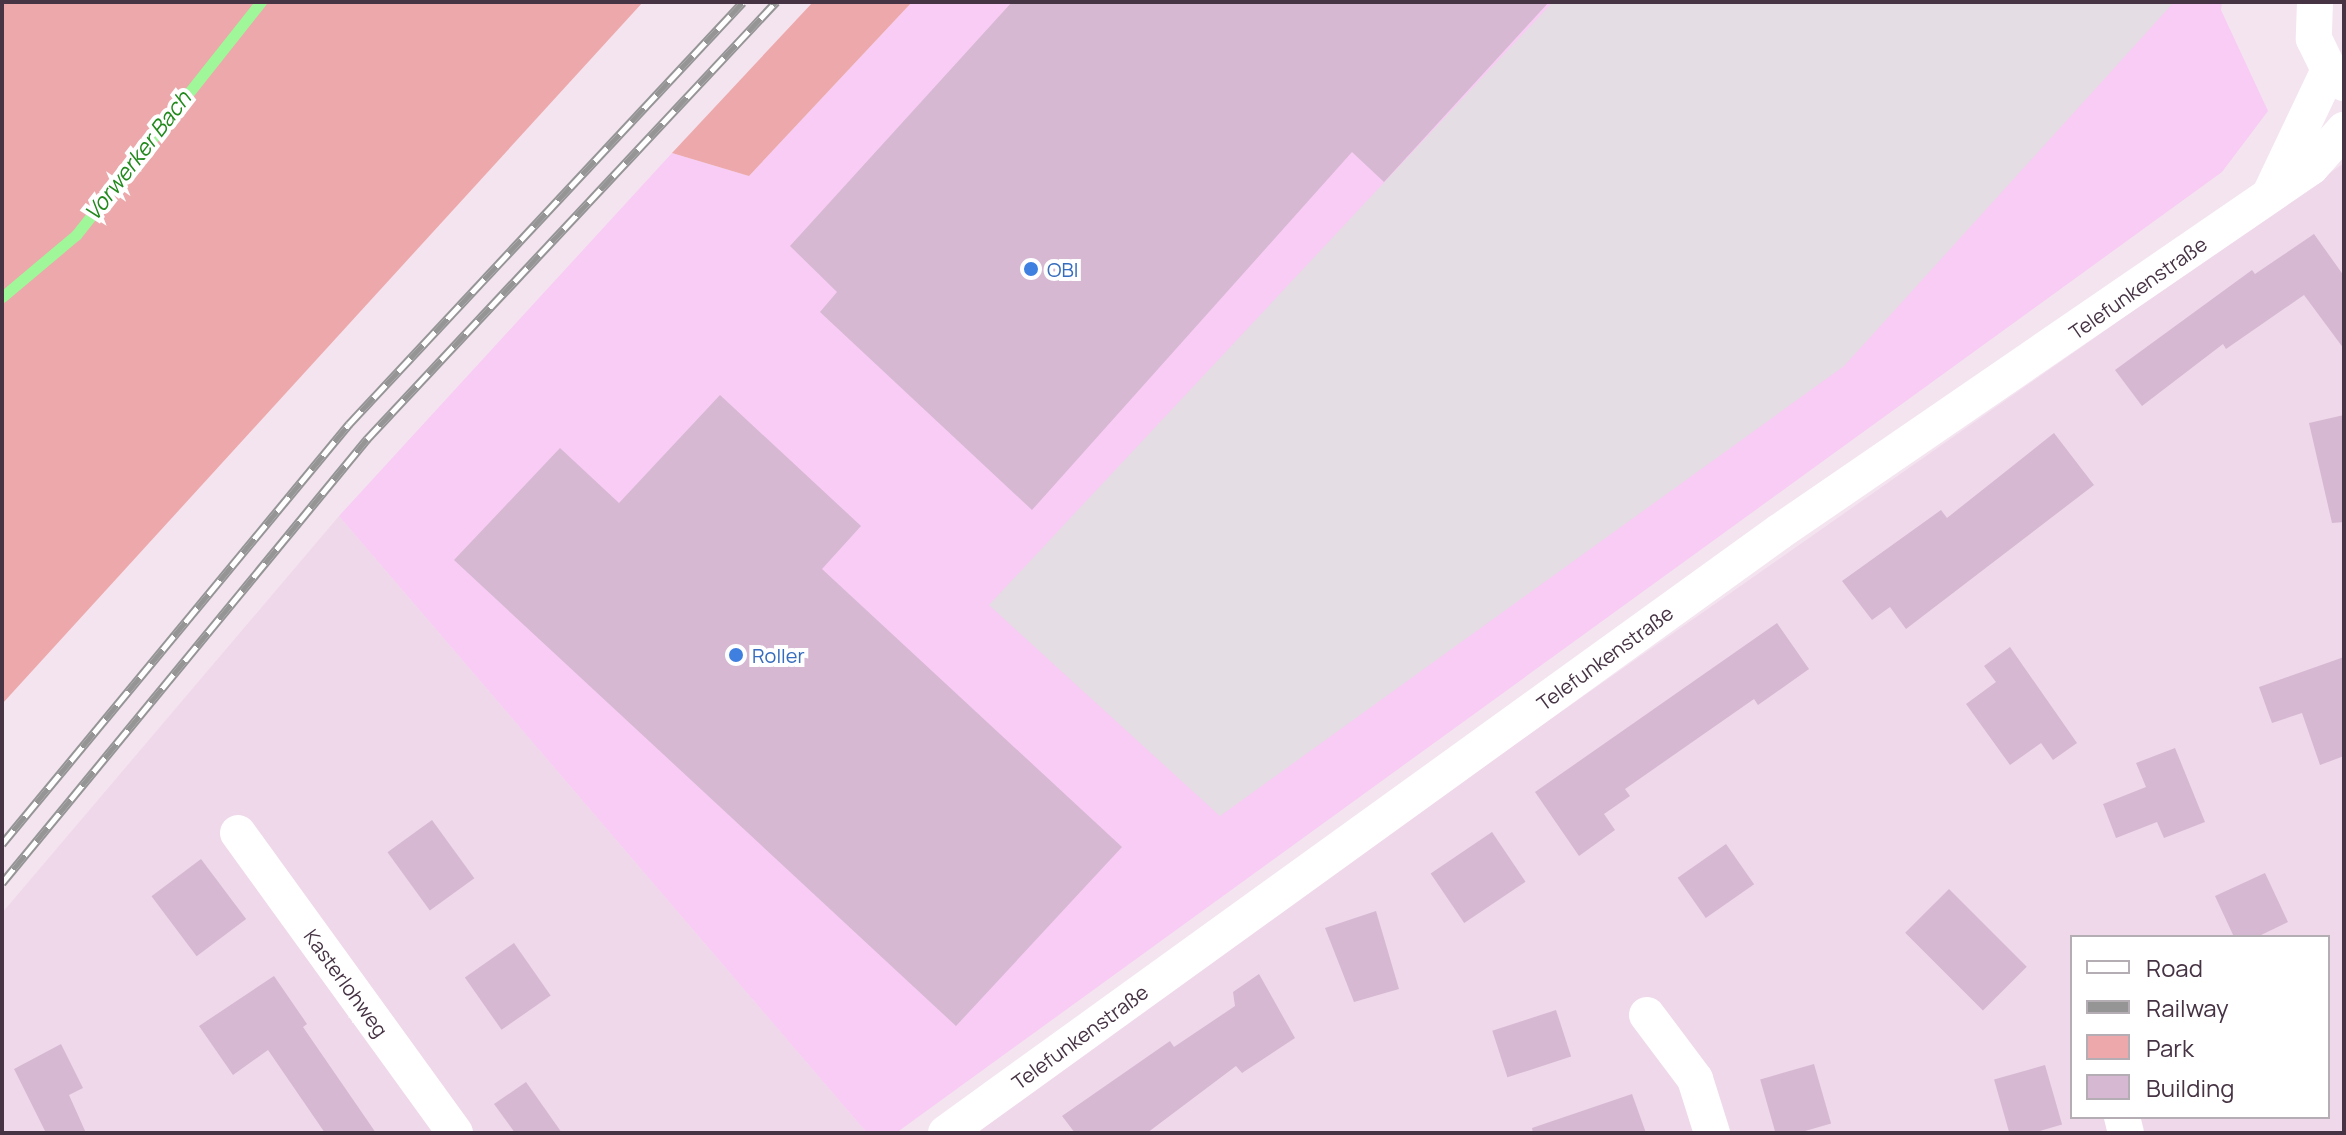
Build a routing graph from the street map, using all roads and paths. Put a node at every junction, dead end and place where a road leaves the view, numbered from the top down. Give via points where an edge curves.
1 (2315, 2) edge
2 (2336, 76) edge
3 (2344, 130) edge
4 (2271, 192) junction
5 (238, 833) dead end
6 (1647, 1015) dead end
7 (455, 1133) edge
8 (946, 1133) edge
9 (1712, 1133) edge

1 - 2 street, Telefunkenstraße via 2314,39
2 - 4 street, Telefunkenstraße
3 - 4 street, Telefunkenstraße via 2311,167
4 - 8 street, Telefunkenstraße via 2109,311 1779,532
5 - 7 street, Kasterlohweg
6 - 9 street via 1695,1079

